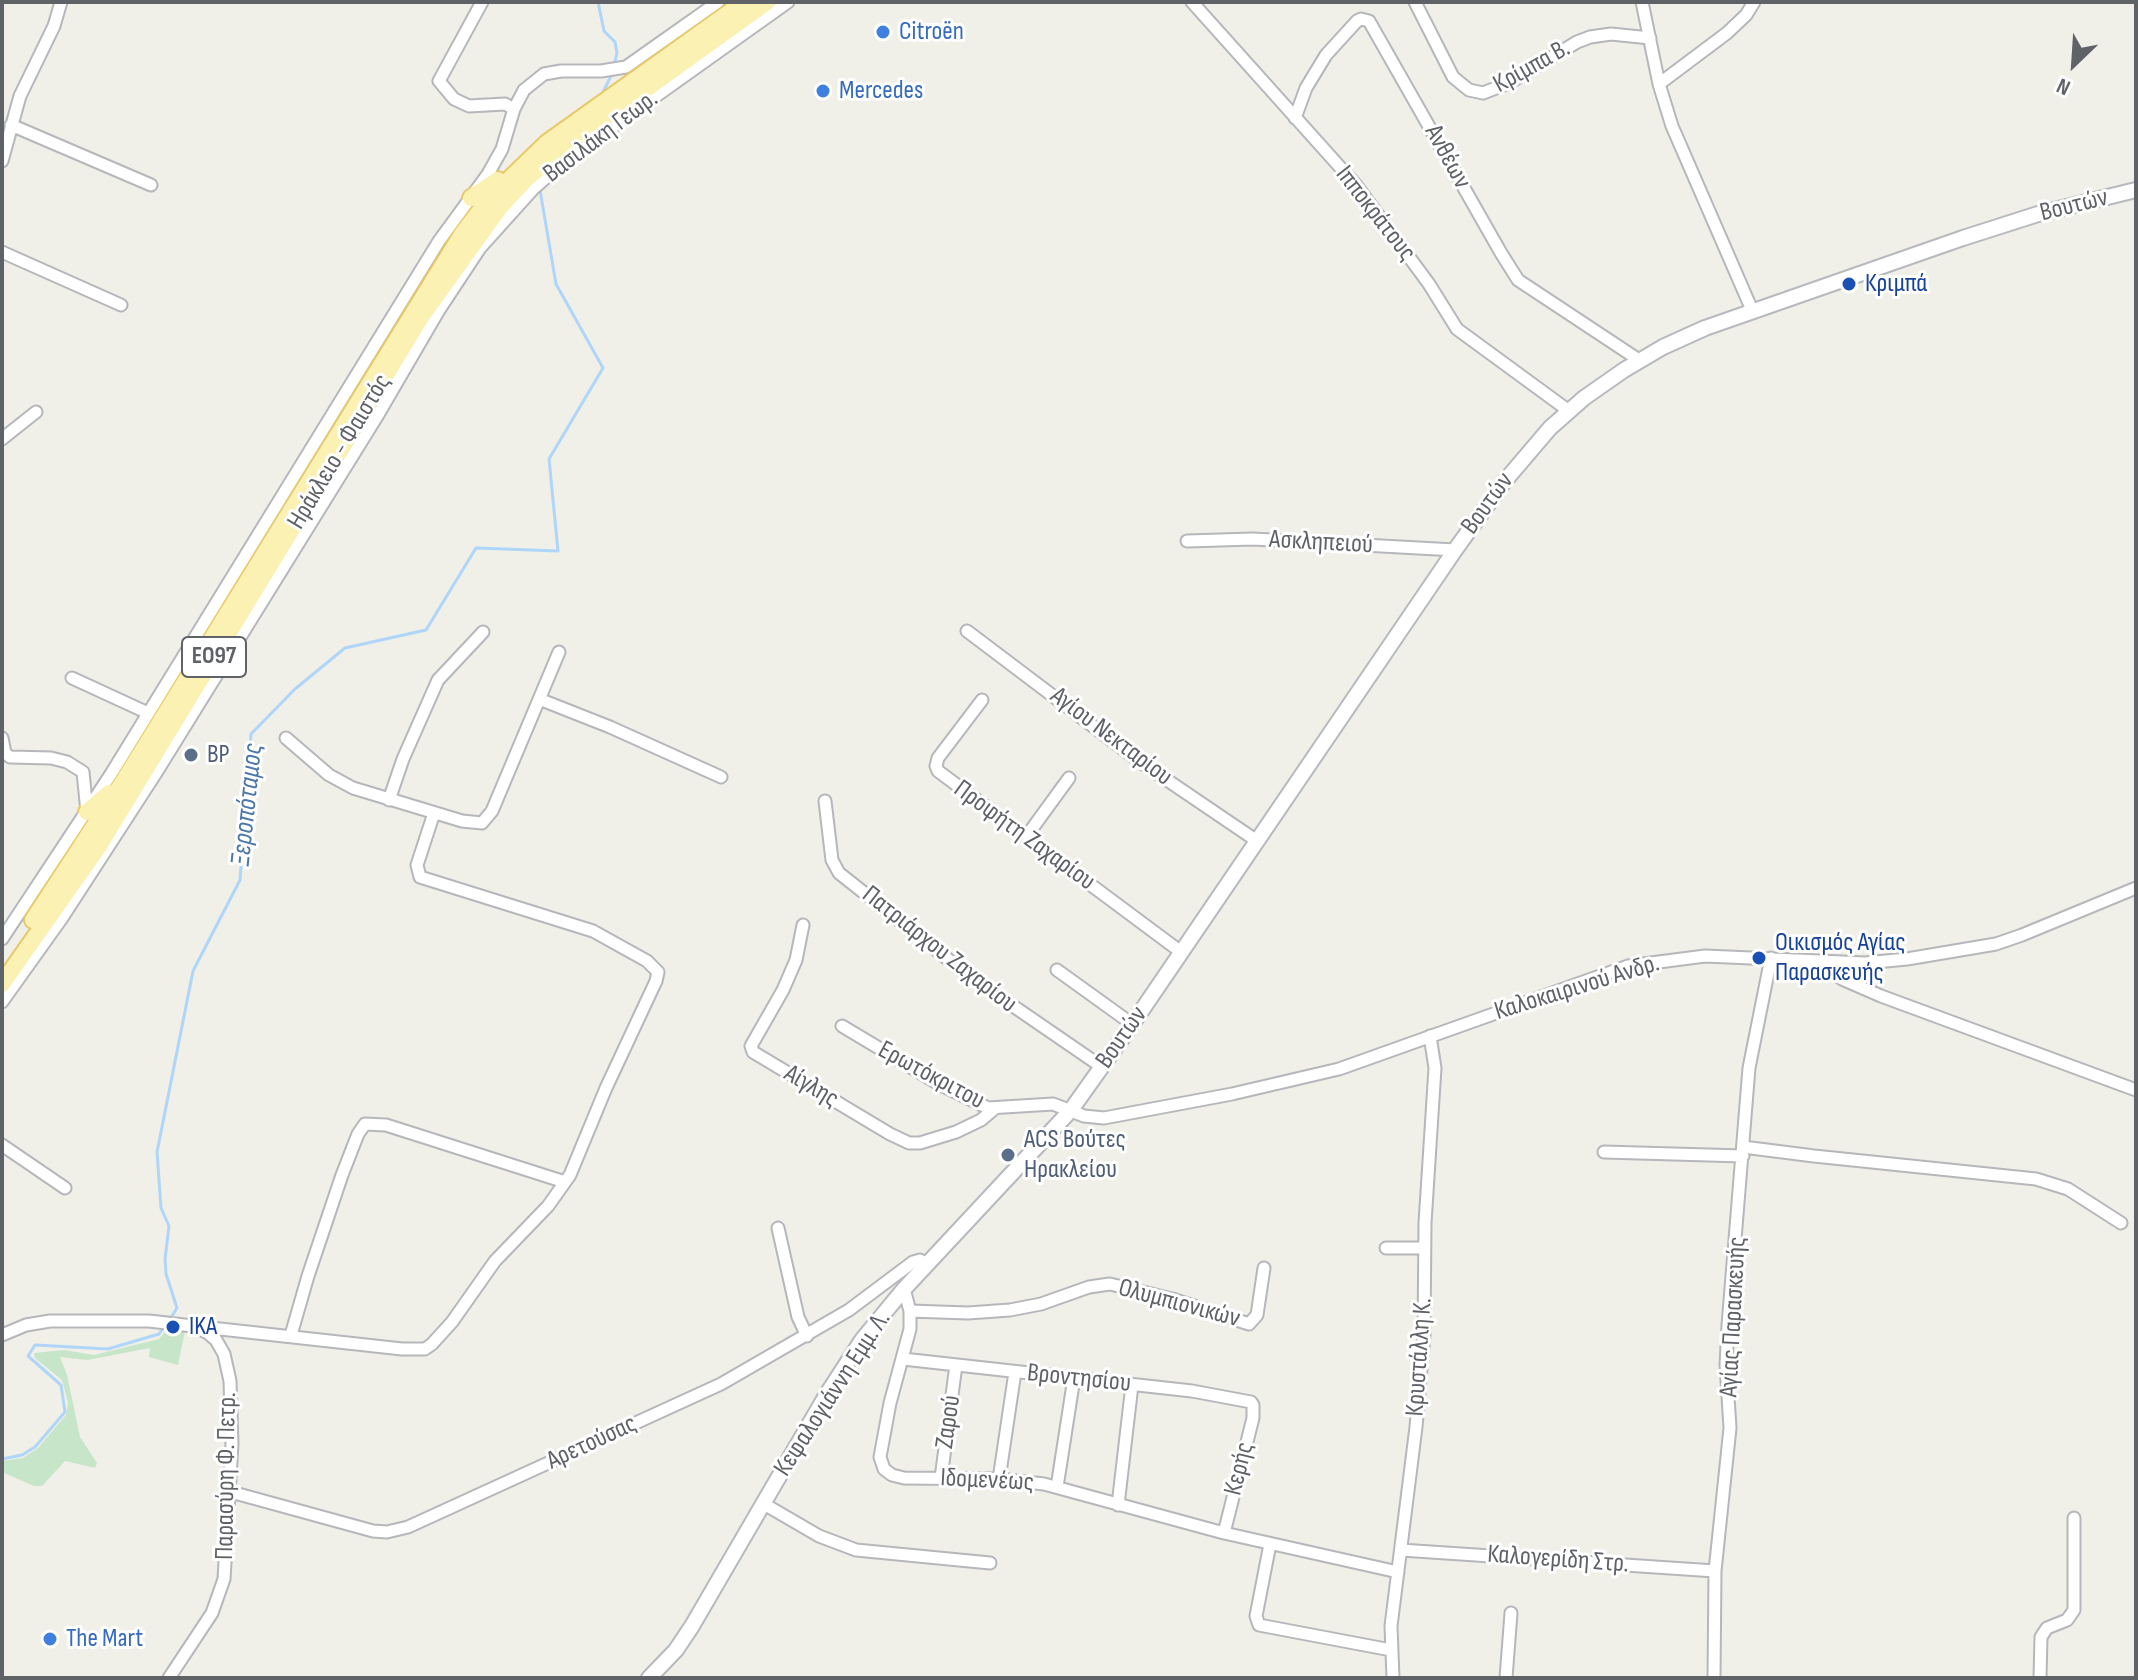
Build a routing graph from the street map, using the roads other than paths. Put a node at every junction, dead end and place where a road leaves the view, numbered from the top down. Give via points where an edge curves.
1 (61, 2) edge
2 (482, 2) edge
3 (718, 2) edge
4 (744, 2) edge
5 (767, 2) edge
6 (788, 2) edge
7 (1192, 2) edge
8 (1415, 2) edge
9 (1642, 2) edge
10 (1754, 2) edge
11 (746, 33) junction
12 (1650, 38) junction
13 (712, 42) junction
14 (1659, 84) junction
15 (514, 109) junction
16 (1295, 118) junction
17 (11, 125) junction
18 (547, 143) junction
19 (2, 161) edge
20 (151, 185) dead end
21 (2136, 190) edge
22 (471, 198) junction
23 (2, 252) edge
24 (407, 294) junction
25 (121, 305) dead end
26 (441, 306) junction
27 (1752, 310) junction
28 (414, 318) junction
29 (387, 326) junction
30 (416, 349) junction
31 (1639, 360) junction
32 (1569, 411) junction
33 (36, 412) dead end
34 (2, 439) edge
35 (1187, 541) dead end
36 (1455, 550) junction
37 (967, 631) dead end
38 (483, 632) dead end
39 (559, 652) dead end
40 (72, 678) dead end
41 (539, 699) junction
42 (982, 700) dead end
43 (148, 713) junction
44 (2, 738) edge
45 (286, 738) dead end
46 (156, 773) junction
47 (721, 777) dead end
48 (1069, 778) dead end
49 (132, 779) junction
50 (389, 800) junction
51 (825, 801) dead end
52 (87, 812) junction
53 (119, 813) junction
54 (434, 813) junction
55 (1026, 837) junction
56 (1257, 841) junction
57 (104, 855) junction
58 (2136, 888) edge
59 (803, 925) dead end
60 (2, 939) edge
61 (1181, 952) junction
62 (1771, 958) junction
63 (1812, 959) junction
64 (2, 964) edge
65 (1057, 970) dead end
66 (2, 984) edge
67 (2, 1002) edge
68 (1132, 1024) junction
69 (842, 1026) dead end
70 (1430, 1036) junction
71 (1102, 1067) junction
72 (2136, 1090) edge
73 (994, 1109) junction
74 (1071, 1110) junction
75 (1049, 1135) joint
76 (2, 1145) edge
77 (1743, 1151) junction
78 (1604, 1152) dead end
79 (565, 1182) junction
80 (65, 1188) dead end
81 (2121, 1223) dead end
82 (778, 1228) dead end
83 (1386, 1248) dead end
84 (1424, 1248) junction
85 (927, 1264) junction
86 (1264, 1268) dead end
87 (904, 1289) junction
88 (910, 1311) junction
89 (193, 1326) junction
90 (2, 1335) edge
91 (291, 1335) junction
92 (807, 1336) junction
93 (903, 1359) junction
94 (956, 1365) junction
95 (1015, 1372) junction
96 (1074, 1378) junction
97 (1132, 1385) junction
98 (1253, 1405) joint
99 (941, 1478) junction
100 (999, 1479) junction
101 (1057, 1487) junction
102 (231, 1492) junction
103 (764, 1504) junction
104 (1118, 1505) junction
105 (2074, 1518) dead end
106 (1224, 1533) junction
107 (1270, 1544) junction
108 (1401, 1550) junction
109 (990, 1563) dead end
110 (1715, 1571) junction
111 (1398, 1572) junction
112 (1511, 1613) dead end
113 (1391, 1650) junction
114 (169, 1678) edge
115 (649, 1678) edge
116 (1393, 1678) edge
117 (1506, 1678) edge
118 (1714, 1678) edge
119 (2040, 1678) edge

1 - 17 street
2 - 15 street via 439,81 454,99 469,106 505,104
3 - 15 street, Βασιλάκη Γεωρ. via 632,64 544,74 524,90
4 - 18 main road, Ηράκλειο - Φαιστός / ΕΟ97
5 - 13 main road, Ηράκλειο - Φαιστός / ΕΟ97
6 - 11 street, Βασιλάκη Γεωρ.
7 - 16 street, Ιπποκράτους
8 - 12 street, Κρίμπα Β. via 1453,77 1478,93 1509,83 1590,37
9 - 12 street
10 - 14 street via 1727,33
11 - 13 main road
11 - 26 street, Βασιλάκη Γεωρ. via 594,139 534,188 480,248
12 - 14 street
13 - 28 main road, Ηράκλειο - Φαιστός / ΕΟ97 via 527,178
14 - 27 street
15 - 22 street via 499,155
16 - 31 street, Ανθέων via 1326,55 1357,21 1369,21 1518,280
16 - 32 street, Ιπποκράτους via 1356,185 1457,329
17 - 19 street
17 - 20 street
18 - 22 main road
18 - 28 main road, Ηράκλειο - Φαιστός / ΕΟ97 via 489,199 463,233
21 - 27 main road, Βουτών via 2001,226
22 - 24 street
23 - 25 street
24 - 28 street
24 - 29 street
26 - 28 street via 427,317
26 - 30 street, Βασιλάκη Γεωρ.
27 - 31 main road, Βουτών
28 - 29 street
28 - 30 street via 419,333
28 - 49 main road, Ηράκλειο - Φαιστός / ΕΟ97
29 - 43 street
30 - 46 street, Βασιλάκη Γεωρ.
31 - 32 main road, Βουτών
32 - 36 main road, Βουτών via 1519,463
33 - 34 street
35 - 36 street, Ασκληπειού via 1253,539
36 - 56 main road, Βουτών
37 - 56 street, Αγίου Νεκταρίου via 1139,761
38 - 50 street via 438,680
39 - 41 street
40 - 43 street
41 - 47 street
41 - 54 street via 487,820 476,824
42 - 55 street, Προφήτη Ζαχαρίου via 936,768
43 - 52 street
44 - 52 street via 10,757 51,758 83,772
45 - 50 street via 336,779
46 - 49 main road
46 - 57 street, Βασιλάκη Γεωρ.
48 - 55 street
49 - 52 main road
49 - 53 main road, Ηράκλειο - Φαιστός / ΕΟ97
49 - 64 main road, Ηράκλειο - Φαιστός / ΕΟ97
50 - 54 street
51 - 71 street, Πατριάρχου Ζαχαρίου via 832,860 839,873 968,975
52 - 60 street
53 - 57 main road
53 - 66 main road, Ηράκλειο - Φαιστός / ΕΟ97
54 - 79 street via 417,865 420,877 593,931 658,972
55 - 61 street, Προφήτη Ζαχαρίου
56 - 61 main road, Βουτών
57 - 67 street, Βασιλάκη Γεωρ.
58 - 63 street, Καλοκαιρινού Ανδρ. via 1996,944 1865,963
59 - 73 street, Αίγλης via 796,960 751,1046 753,1052 909,1143 969,1126
61 - 68 main road, Βουτών
62 - 63 street, Καλοκαιρινού Ανδρ.
62 - 70 street, Καλοκαιρινού Ανδρ. via 1705,956 1628,966
62 - 77 street, Αγίας Παρασκευής via 1749,1068
63 - 72 street via 1881,996
65 - 68 street
68 - 71 main road, Βουτών
69 - 73 street, Ερωτόκριτου via 960,1096
70 - 74 street, Καλοκαιρινού Ανδρ. via 1339,1069 1191,1103 1104,1118
70 - 84 street, Κρυστάλλη Κ. via 1435,1087
71 - 74 main road, Βουτών
73 - 74 street, Ερωτόκριτου via 1053,1104
74 - 75 main road, Βουτών
75 - 85 main road, Κεφαλογιάννη Εμμ. Λ.
76 - 80 street
77 - 78 street
77 - 81 street via 2036,1179 2068,1189
77 - 110 street, Αγίας Παρασκευής via 1726,1365 1730,1428
79 - 91 street via 425,1349
79 - 91 street via 386,1125 365,1124 342,1175
82 - 92 street
83 - 84 street
84 - 108 street, Κρυστάλλη Κ. via 1423,1357
85 - 87 main road, Κεφαλογιάννη Εμμ. Λ.
85 - 92 street, Αρετούσας via 913,1262
86 - 88 street, Ολυμπιονικών via 1257,1315 1249,1324 1110,1284 1010,1310
87 - 88 street, Ιδομενέως
87 - 103 main road, Κεφαλογιάννη Εμμ. Λ. via 849,1358
88 - 93 street, Ιδομενέως
89 - 90 street via 131,1319 50,1321
89 - 91 street
89 - 102 street, Παρασύρη Φ. Πετρ. via 213,1336 227,1361
92 - 102 street, Αρετούσας via 721,1384 408,1527 373,1531
93 - 94 street, Βροντησίου
93 - 99 street, Ιδομενέως via 881,1461 897,1477
94 - 95 street, Βροντησίου
94 - 99 street, Ζαρού
95 - 96 street, Βροντησίου
95 - 100 street
96 - 97 street, Βροντησίου
96 - 101 street
97 - 98 street, Βροντησίου via 1242,1398
97 - 104 street
98 - 106 street, Κερής
99 - 100 street, Ιδομενέως
100 - 101 street, Ιδομενέως
101 - 104 street, Ιδομενέως
102 - 114 street, Παρασύρη Φ. Πετρ. via 219,1596
103 - 109 street via 819,1536 856,1550
103 - 115 main road, Κεφαλογιάννη Εμμ. Λ. via 687,1634
104 - 106 street, Ιδομενέως
105 - 119 street via 2075,1606 2067,1620 2047,1628 2041,1637
106 - 107 street, Ιδομενέως
107 - 111 street, Ιδομενέως
107 - 113 street via 1256,1616 1259,1625
108 - 110 street, Καλογερίδη Στρ.
108 - 111 street, Κρυστάλλη Κ.
110 - 118 street, Αγίας Παρασκευής
111 - 113 street, Κρυστάλλη Κ.
112 - 117 street
113 - 116 street, Κρυστάλλη Κ.

